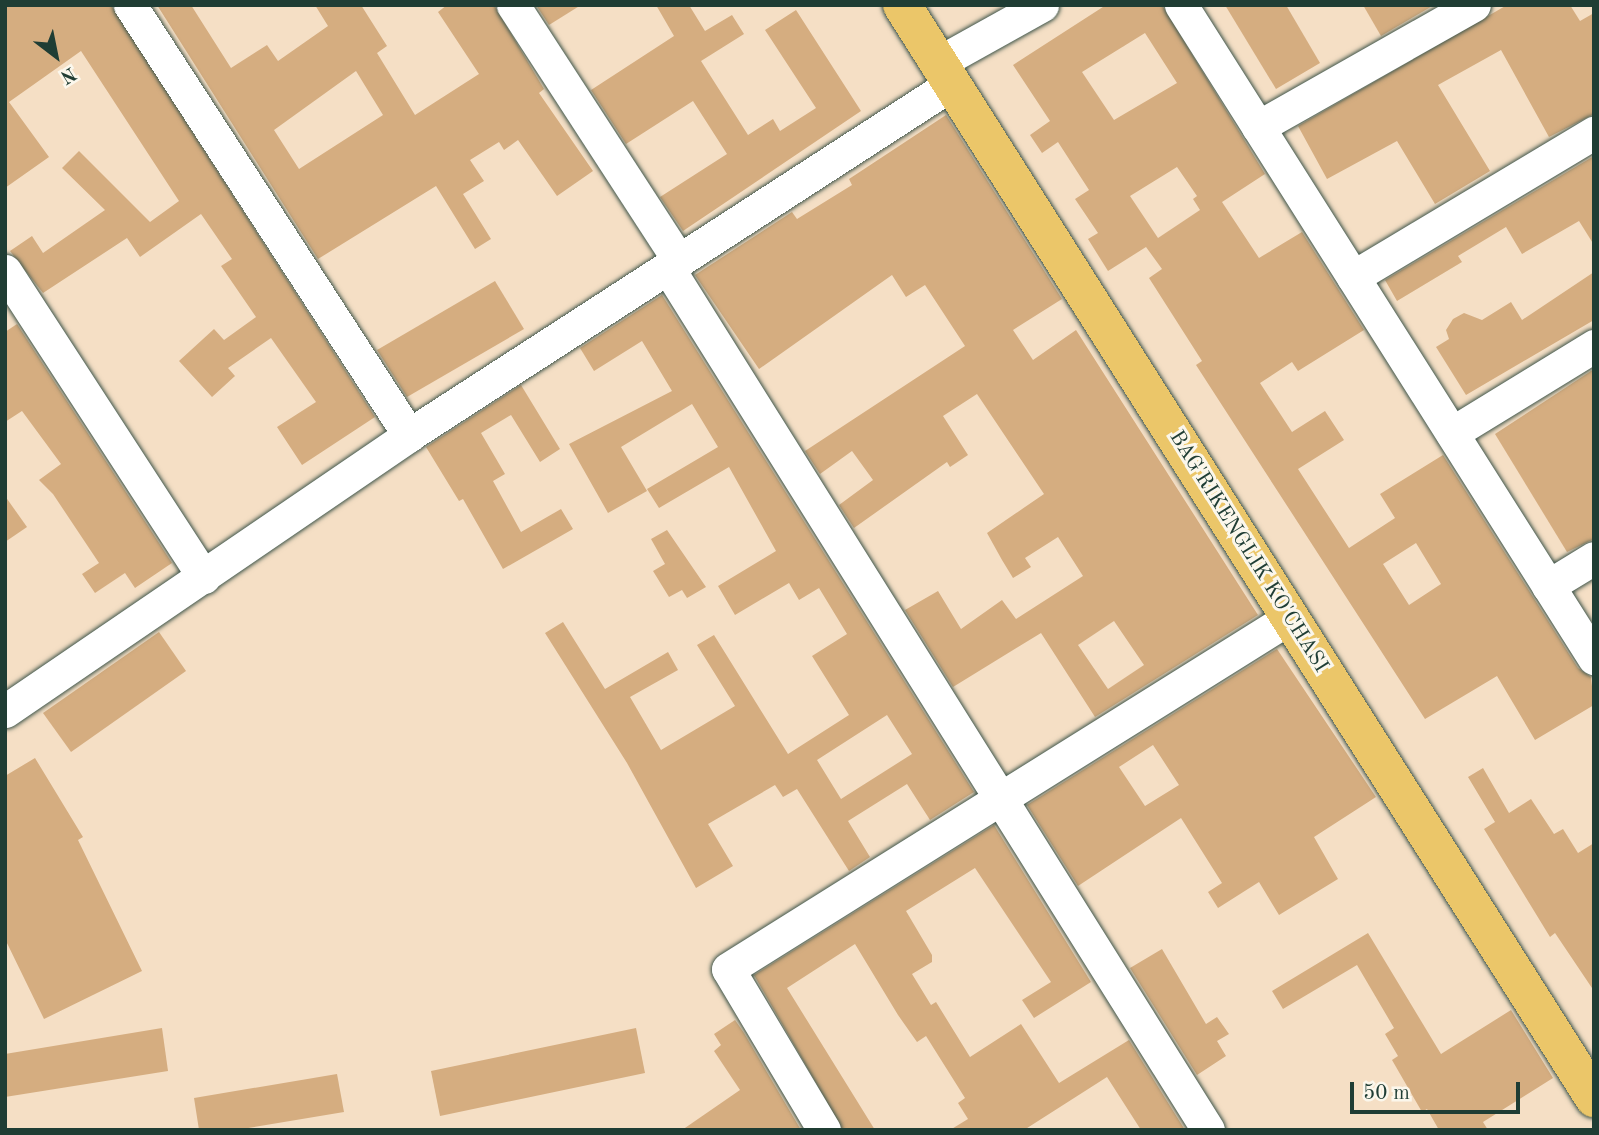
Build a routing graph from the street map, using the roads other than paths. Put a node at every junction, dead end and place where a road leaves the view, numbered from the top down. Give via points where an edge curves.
1 (130, 5) edge
2 (513, 5) edge
3 (902, 5) edge
4 (1042, 5) edge
5 (1181, 5) edge
6 (1474, 5) edge
7 (944, 74) junction
8 (1258, 127) junction
9 (1594, 133) edge
10 (674, 265) junction
11 (5, 271) edge
12 (1353, 277) junction
13 (1594, 346) edge
14 (1452, 433) junction
15 (409, 435) junction
16 (1594, 558) edge
17 (204, 577) junction
18 (1548, 586) junction
19 (1289, 618) junction
20 (1594, 658) edge
21 (5, 711) edge
22 (1000, 798) junction
23 (1594, 1098) edge
24 (824, 1130) edge
25 (1208, 1130) edge

1 - 15 lane
2 - 10 lane
3 - 7 main road, BAG'RIKENGLIK KO'CHASI
4 - 7 lane
5 - 8 lane
6 - 8 lane
7 - 10 lane
7 - 19 main road, BAG'RIKENGLIK KO'CHASI
8 - 12 lane
9 - 12 lane
10 - 15 lane
10 - 22 lane
11 - 17 lane
12 - 14 lane
13 - 14 lane
14 - 18 lane
15 - 17 lane
16 - 18 lane
17 - 21 lane
18 - 20 lane
19 - 22 lane
19 - 23 main road, BAG'RIKENGLIK KO'CHASI
22 - 24 lane via 728,969
22 - 25 lane

